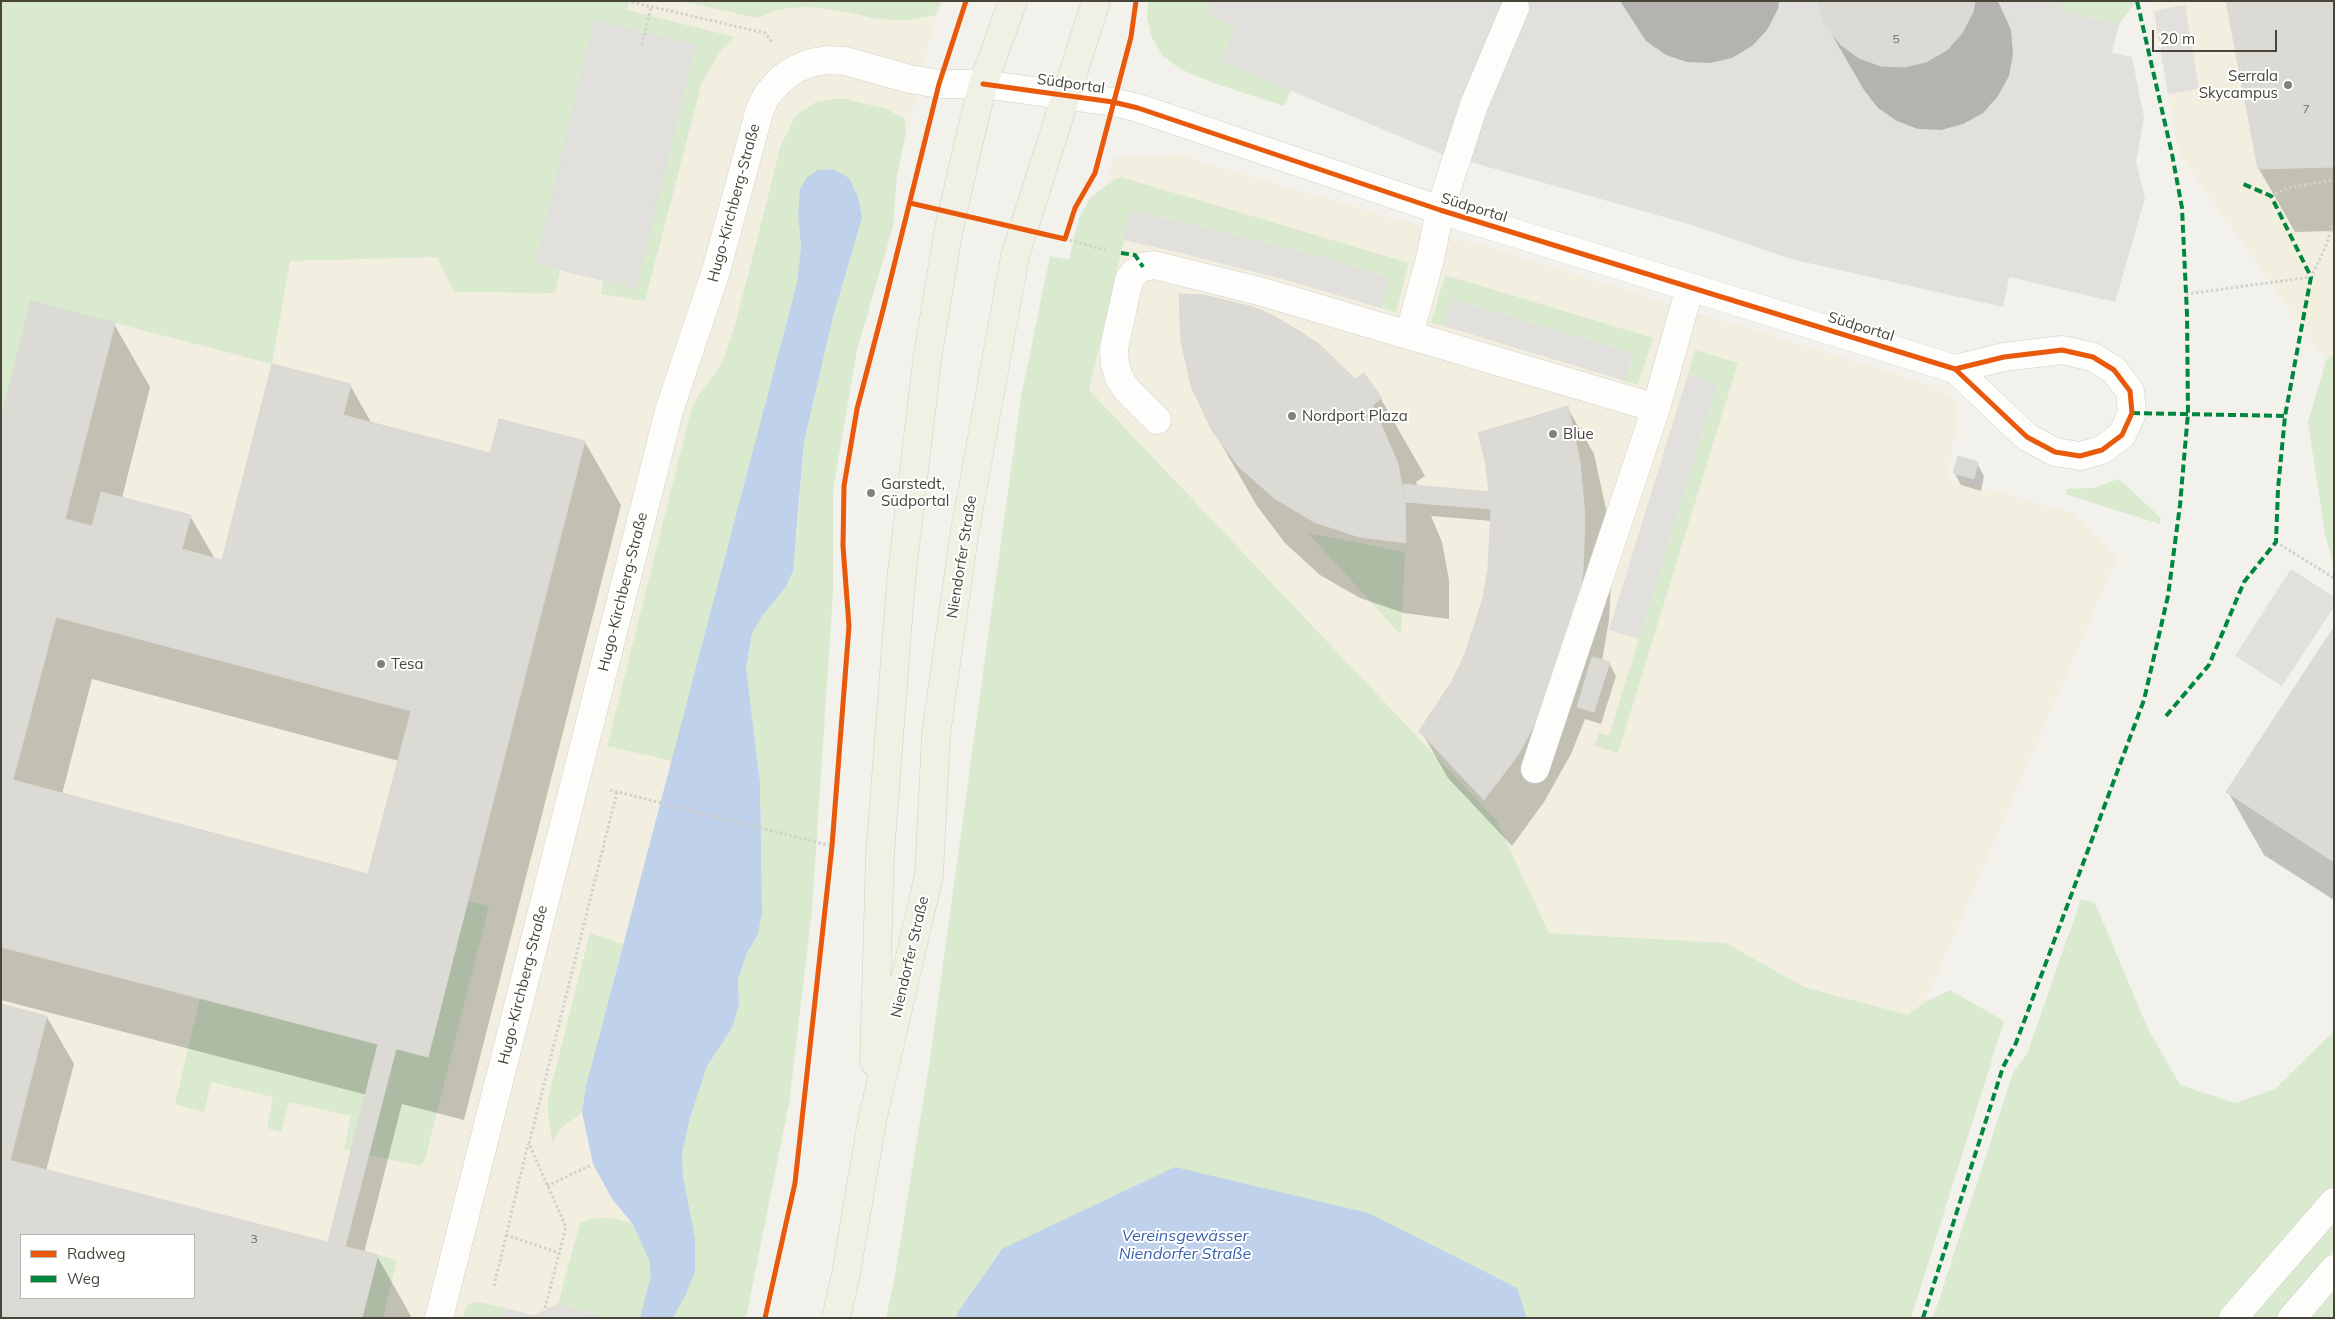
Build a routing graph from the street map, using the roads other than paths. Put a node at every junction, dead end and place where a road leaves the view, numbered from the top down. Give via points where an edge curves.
1 (1013, 1) edge
2 (1096, 1) edge
3 (1515, 8) dead end
4 (983, 84) junction
5 (1066, 96) junction
6 (1440, 210) junction
7 (1690, 287) junction
8 (1409, 335) junction
9 (1955, 369) junction
10 (1656, 408) junction
11 (1157, 420) dead end
12 (1535, 769) dead end
13 (872, 1121) junction
14 (2334, 1202) edge
15 (2334, 1269) edge
16 (439, 1318) edge
17 (836, 1318) edge
18 (2233, 1318) edge
19 (2292, 1318) edge

1 - 4 main road, Niendorfer Straße
2 - 5 main road, Niendorfer Straße
3 - 6 street via 1474,105
4 - 5 street, Südportal
4 - 13 main road, Niendorfer Straße via 948,233 927,361 905,536 880,855
4 - 16 street, Hugo-Kirchberg-Straße via 938,84 844,60 828,60 794,70 780,80 760,108 716,271 669,411
5 - 6 street, Südportal via 1138,108
5 - 13 main road, Niendorfer Straße via 1015,256 964,536 936,735 929,875
6 - 7 street, Südportal
6 - 8 street
7 - 9 street, Südportal
7 - 10 street
8 - 10 street
8 - 11 street via 1259,291 1154,265 1144,267 1129,280 1114,348 1115,364 1128,391
9 - 9 street, Südportal via 2027,437 2054,452 2080,456 2102,450 2122,435 2132,413 2130,392 2114,370 2093,357 2062,350
10 - 12 street
13 - 17 main road, Niendorfer Straße
14 - 18 street
15 - 19 street

